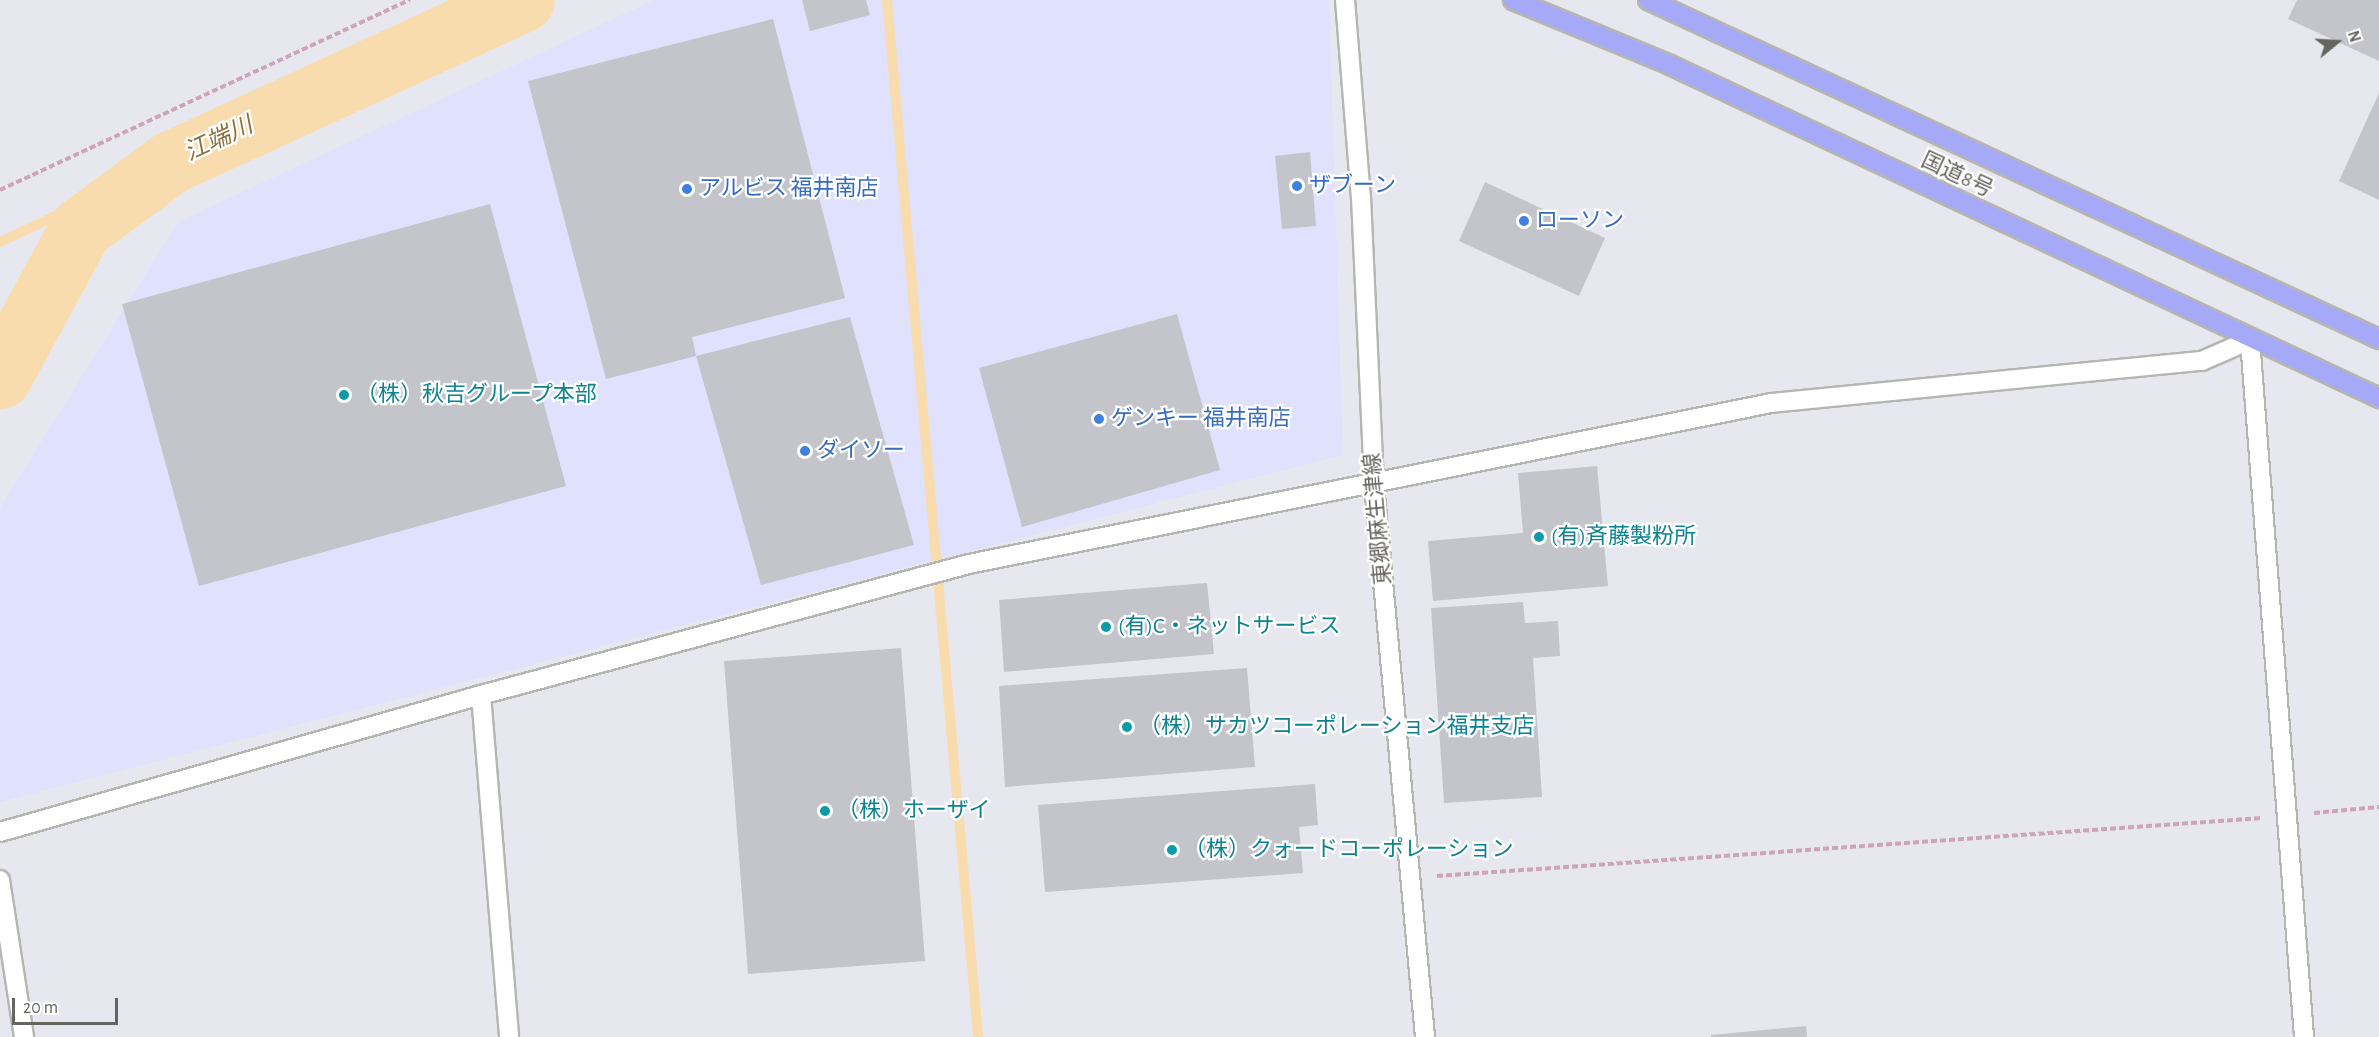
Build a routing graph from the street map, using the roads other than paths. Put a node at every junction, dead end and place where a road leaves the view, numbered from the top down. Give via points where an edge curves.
1 (1344, 0) edge
2 (1513, 0) edge
3 (1648, 0) edge
4 (2379, 339) edge
5 (2250, 340) junction
6 (2379, 399) edge
7 (1374, 484) junction
8 (482, 695) junction
9 (0, 832) edge
10 (0, 880) edge
11 (24, 1037) edge
12 (509, 1037) edge
13 (1425, 1037) edge
14 (2304, 1037) edge

1 - 7 street, 東郷麻生津線 via 1361,197
2 - 5 highway, 国道8号 via 1668,64
3 - 4 highway, 国道8号
5 - 6 highway, 国道8号
5 - 7 street via 2202,361 1771,403
5 - 14 street
7 - 8 street via 969,564
7 - 13 street, 東郷麻生津線
8 - 9 street
8 - 12 street
10 - 11 street

